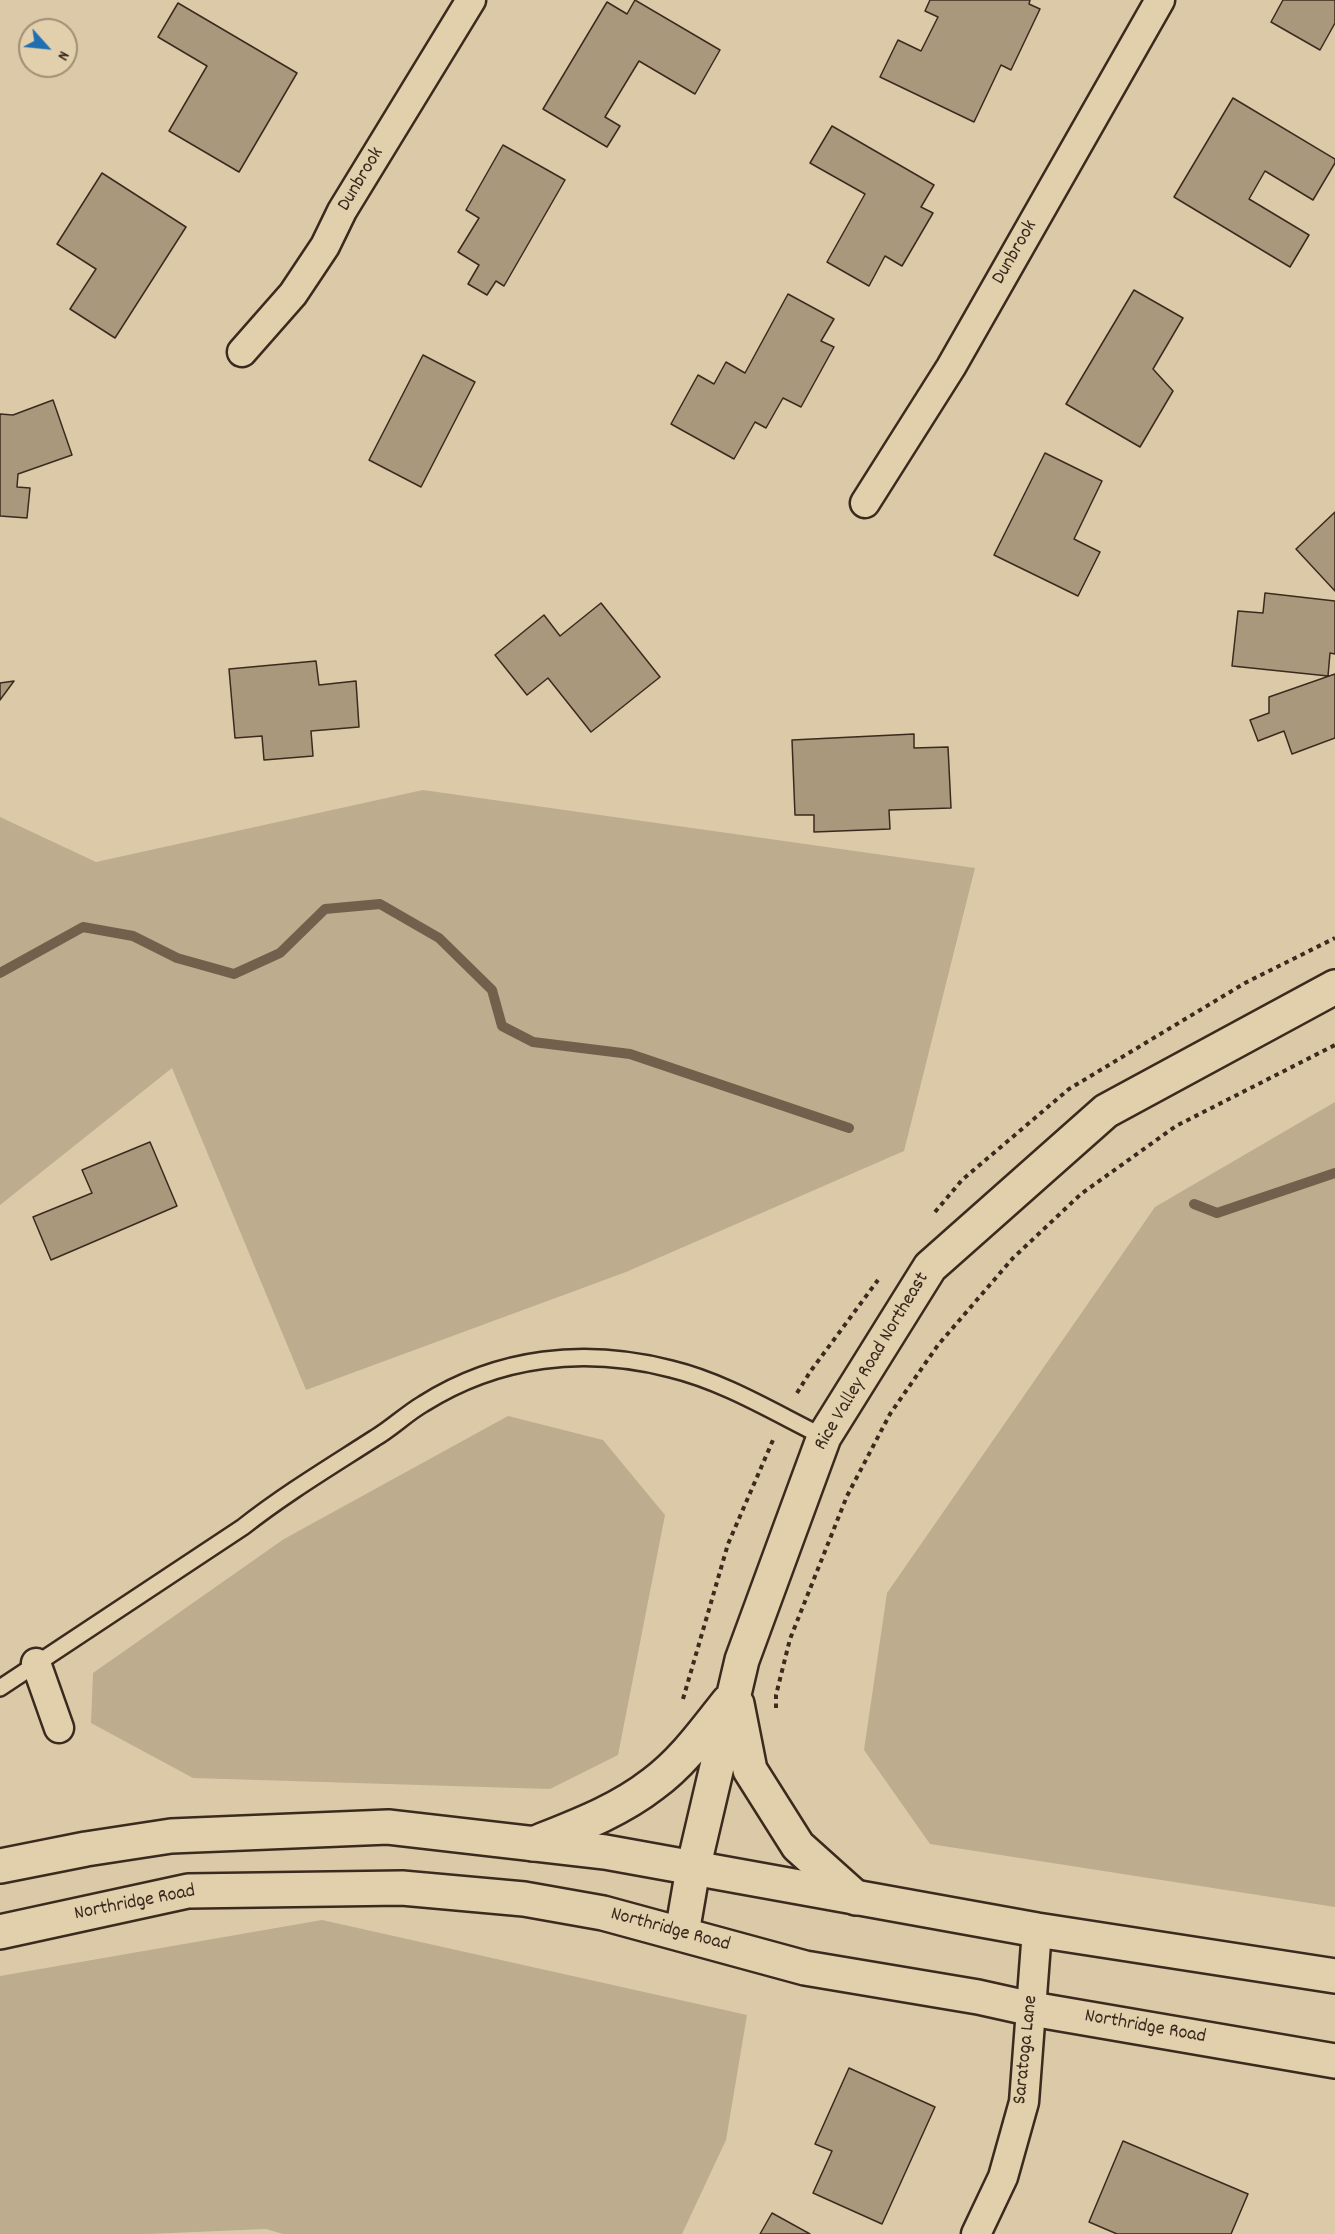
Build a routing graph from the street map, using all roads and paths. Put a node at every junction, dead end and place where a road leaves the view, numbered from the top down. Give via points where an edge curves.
1 (471, 0) edge
2 (1160, 0) edge
3 (242, 352) dead end
4 (865, 503) dead end
5 (1335, 987) edge
6 (1335, 1045) edge
7 (824, 1437) junction
8 (36, 1663) junction
9 (0, 1688) edge
10 (734, 1694) junction
11 (777, 1719) dead end
12 (59, 1728) dead end
13 (533, 1844) junction
14 (0, 1866) edge
15 (693, 1869) junction
16 (856, 1898) junction
17 (1037, 1930) junction
18 (0, 1932) edge
19 (682, 1933) junction
20 (1335, 1976) edge
21 (1032, 2008) junction
22 (1335, 2061) edge
23 (976, 2234) edge

1 - 3 street, Dunbrook via 342,211 325,246 293,294
2 - 4 street, Dunbrook via 951,367
5 - 7 main road, Rice Valley Road Northeast via 1106,1111 930,1267
6 - 11 path via 1176,1126 1081,1194 1012,1258 938,1344 890,1414 847,1496 790,1639 776,1695
7 - 8 lane via 716,1383 673,1369 587,1356 544,1359 502,1369 422,1404
7 - 10 main road, Rice Valley Road Northeast via 742,1660
8 - 9 lane
8 - 12 street
10 - 13 main road via 690,1750 654,1784 601,1817
10 - 15 main road, Rice Valley Road Northeast
10 - 16 main road via 750,1770 798,1846
13 - 14 main road via 388,1827 171,1836
13 - 15 main road via 605,1852
15 - 16 main road
15 - 19 main road, Rice Valley Road Northeast
16 - 17 main road
17 - 20 main road
17 - 21 street, Saratoga Lane
18 - 19 main road, Northridge Road via 188,1891 402,1888 524,1899
19 - 21 main road, Northridge Road via 806,1968
21 - 22 main road, Northridge Road
21 - 23 street, Saratoga Lane via 1024,2102 1003,2177

